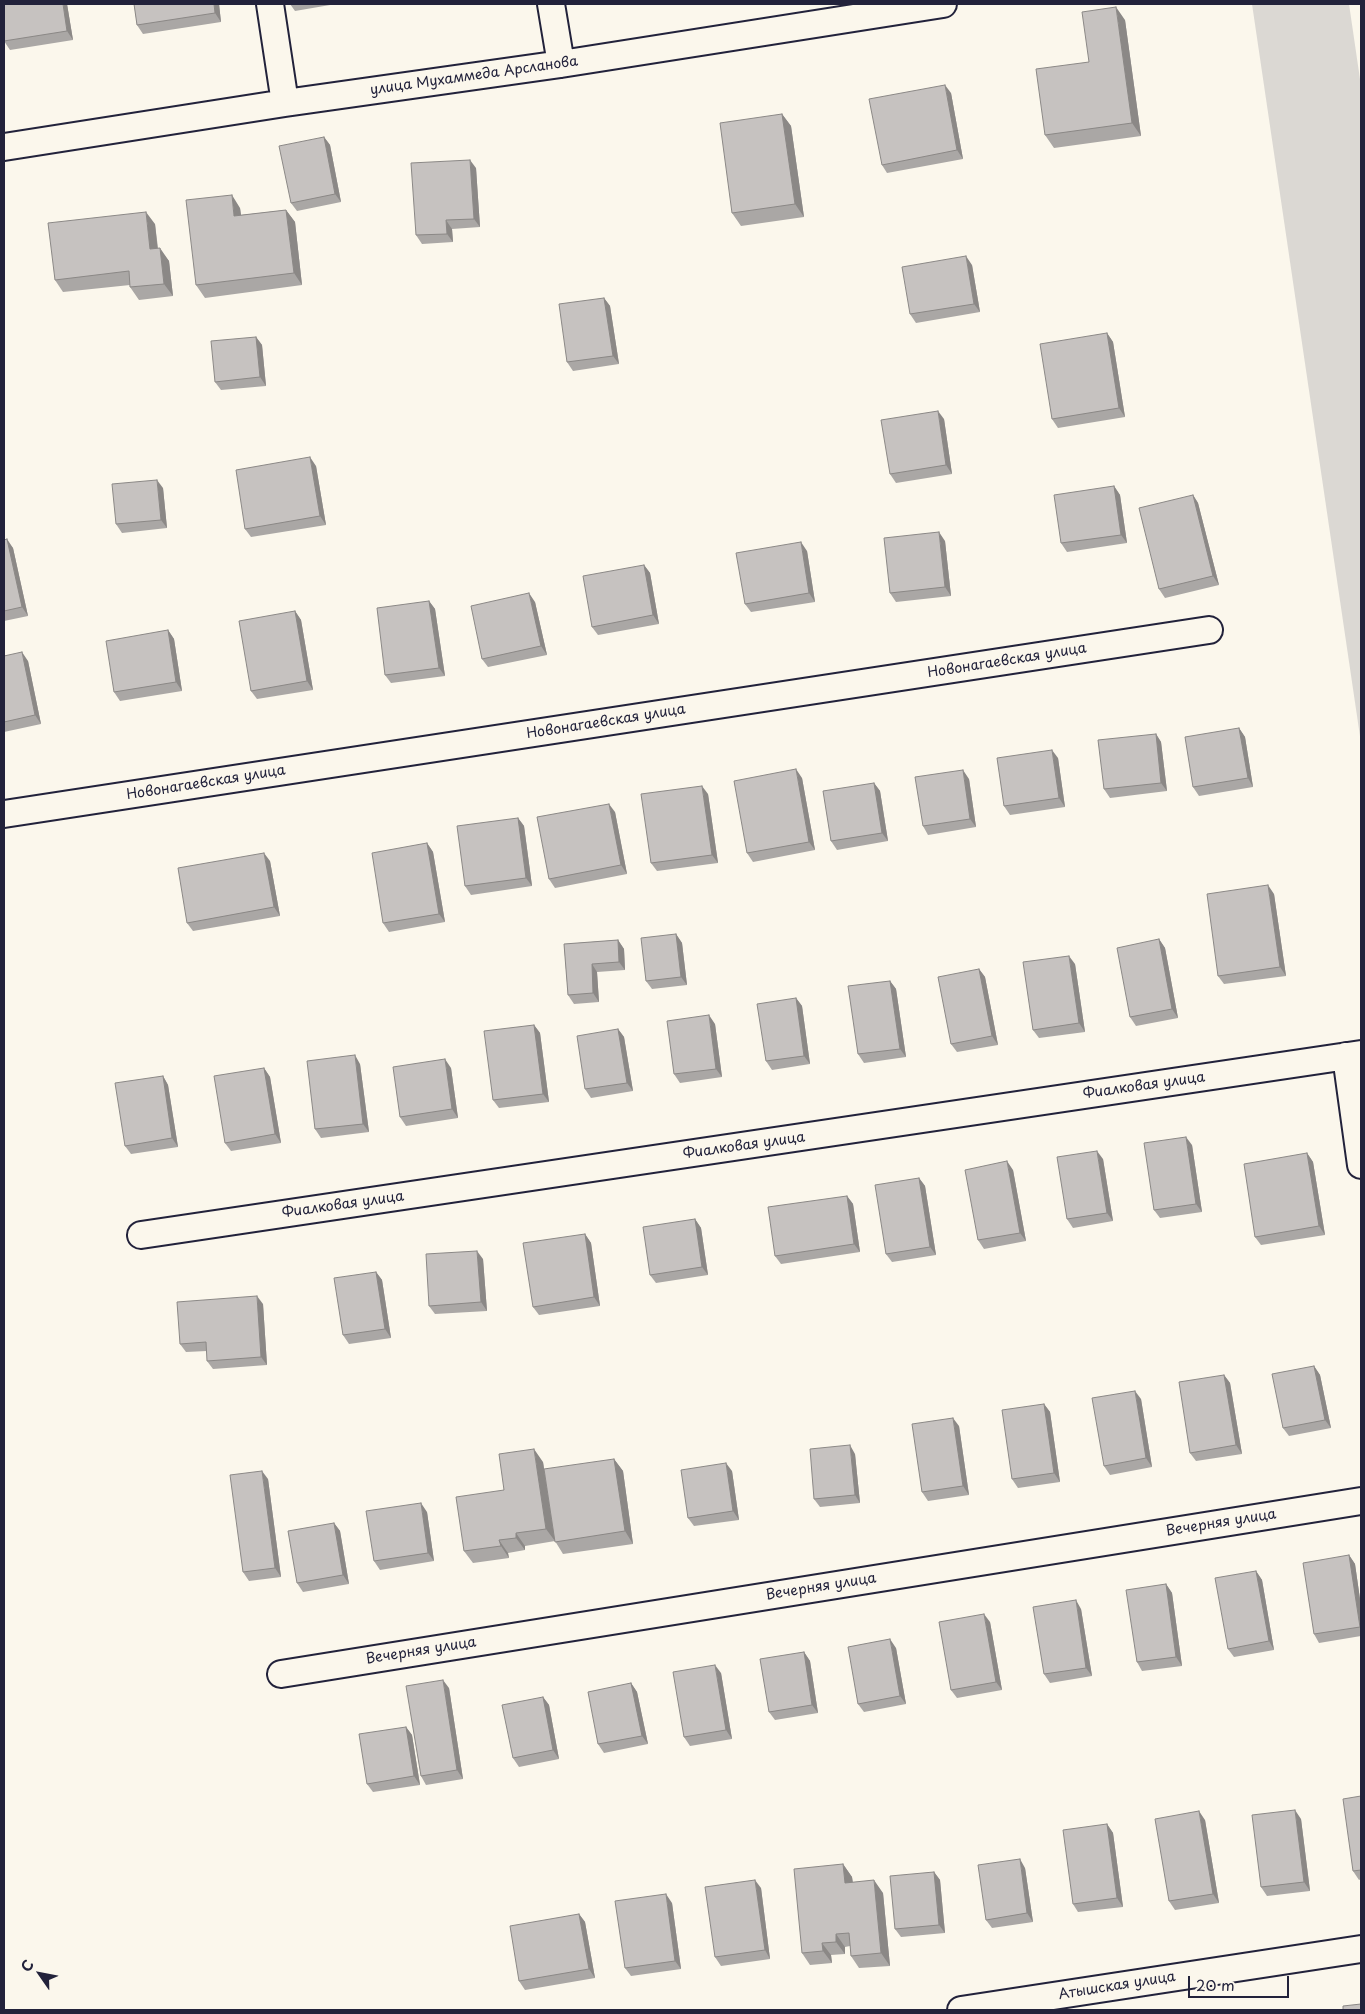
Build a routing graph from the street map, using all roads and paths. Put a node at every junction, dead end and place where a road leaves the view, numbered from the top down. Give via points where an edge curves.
1 (270, 4) edge
2 (551, 4) edge
3 (943, 4) edge
4 (837, 12) edge
5 (561, 64) junction
6 (285, 103) junction
7 (4, 147) edge
8 (1209, 630) dead end
9 (4, 814) edge
10 (1354, 1055) edge
11 (1361, 1166) edge
12 (141, 1235) dead end
13 (1361, 1501) edge
14 (281, 1674) dead end
15 (1361, 1949) edge
16 (961, 2010) edge

1 - 6 street
2 - 5 street
3 - 4 street, улица Мухаммеда Арсланова
4 - 5 street, улица Мухаммеда Арсланова
5 - 6 street, улица Мухаммеда Арсланова
6 - 7 street, улица Мухаммеда Арсланова
8 - 9 street, Новонагаевская улица
10 - 11 street
10 - 12 street, Фиалковая улица
13 - 14 street, Вечерняя улица
15 - 16 street, Атышская улица

